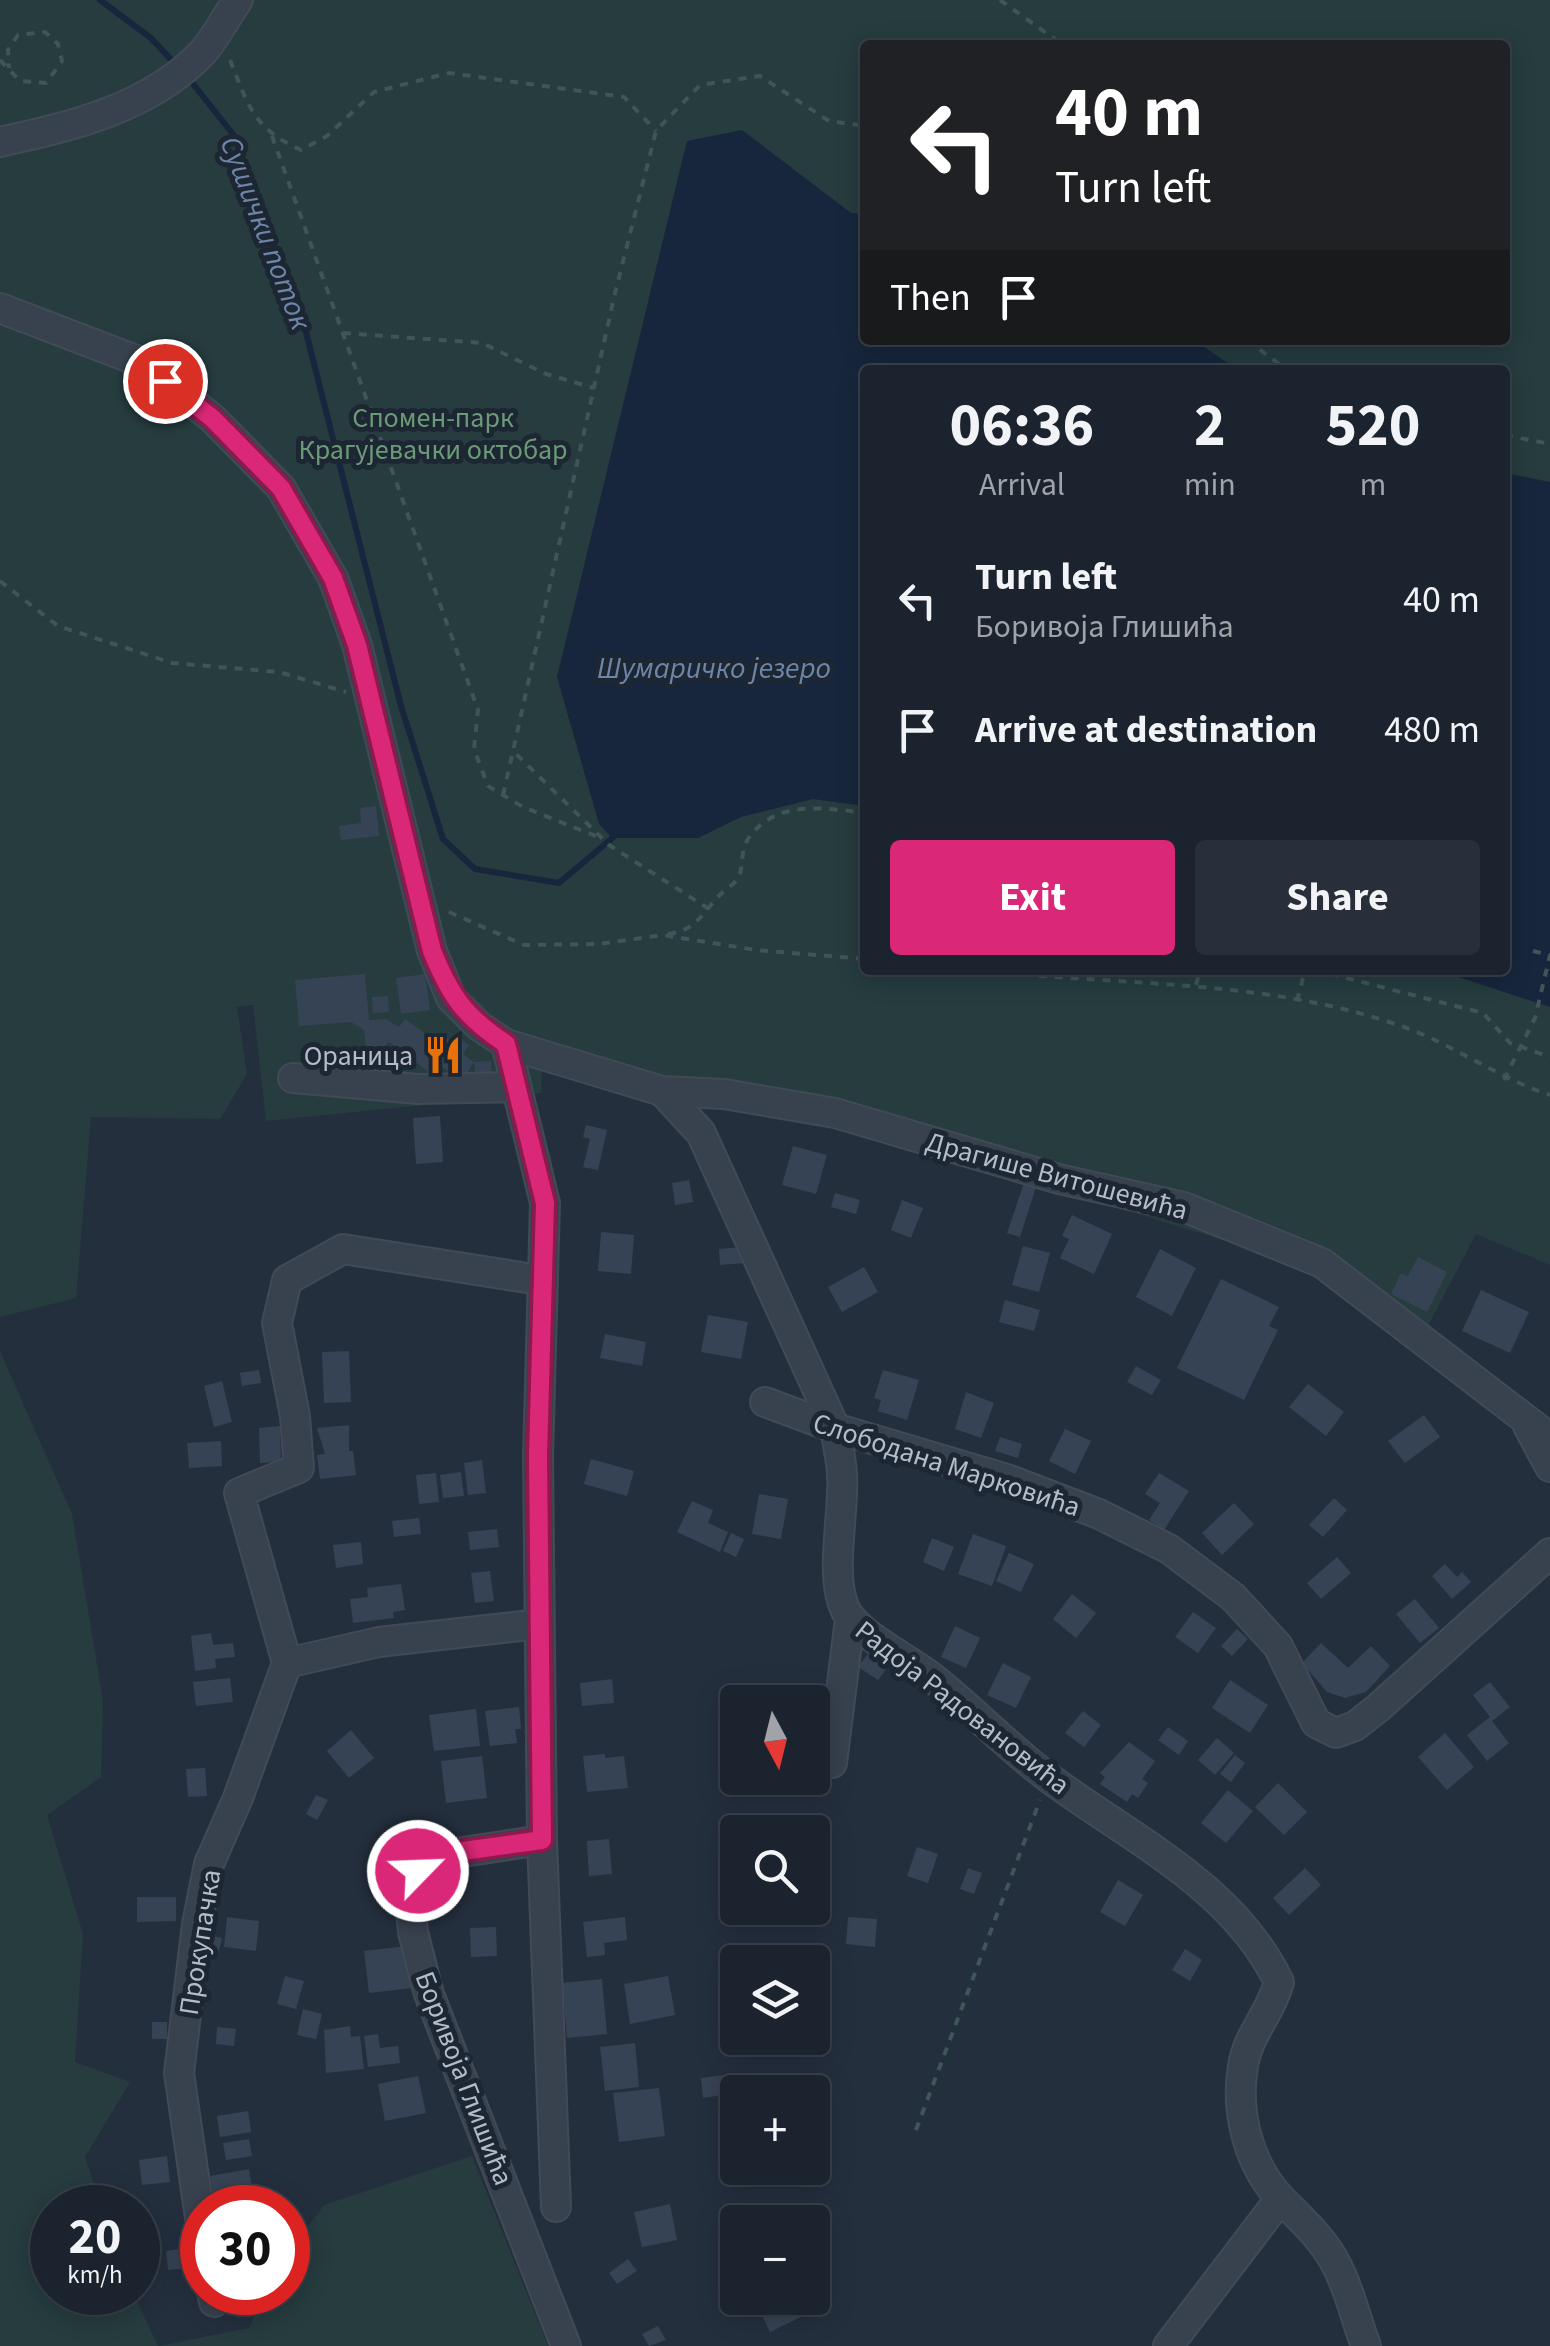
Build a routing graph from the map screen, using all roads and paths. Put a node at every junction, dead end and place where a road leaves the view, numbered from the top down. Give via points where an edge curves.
1 (238, 0) edge
2 (1000, 0) edge
3 (1056, 40) edge
4 (210, 41) junction
5 (0, 60) edge
6 (9, 68) junction
7 (860, 125) edge
8 (656, 131) junction
9 (272, 136) junction
10 (0, 142) edge
11 (0, 308) edge
12 (342, 332) junction
13 (1254, 345) edge
14 (1280, 365) edge
15 (594, 388) junction
16 (1510, 436) edge
17 (1550, 444) edge
18 (0, 580) edge
19 (370, 698) junction
20 (513, 750) junction
21 (503, 795) junction
22 (860, 812) edge
23 (602, 839) junction
24 (709, 909) junction
25 (445, 910) dead end
26 (663, 935) junction
27 (1533, 950) dead end
28 (1550, 955) edge
29 (860, 958) edge
30 (1061, 975) edge
31 (1110, 975) edge
32 (1199, 975) edge
33 (1304, 975) edge
34 (1335, 975) edge
35 (1112, 978) junction
36 (1196, 985) junction
37 (1297, 1001) junction
38 (506, 1044) junction
39 (1523, 1047) junction
40 (1550, 1056) edge
41 (293, 1078) dead end
42 (1504, 1080) junction
43 (516, 1087) junction
44 (662, 1091) junction
45 (1550, 1094) edge
46 (540, 1280) junction
47 (765, 1402) dead end
48 (1524, 1420) junction
49 (835, 1428) junction
50 (1550, 1438) edge
51 (1550, 1467) edge
52 (1550, 1552) edge
53 (850, 1619) junction
54 (538, 1624) junction
55 (287, 1664) junction
56 (832, 1763) dead end
57 (1048, 1777) junction
58 (542, 1840) junction
59 (916, 2130) dead end
60 (195, 2185) edge
61 (1280, 2199) junction
62 (556, 2207) dead end
63 (566, 2346) edge
64 (1168, 2346) edge
65 (1366, 2346) edge

1 - 4 street
2 - 3 path
4 - 9 path via 252,115
4 - 10 street via 163,86 106,114
5 - 6 path
6 - 6 path via 28,85 46,83 62,62 58,44 44,32 18,35 8,50
7 - 8 path via 829,122 760,76 700,85
8 - 9 path via 624,97 449,73 374,92 327,136 301,150
8 - 15 path
9 - 12 path
11 - 19 street via 141,362 212,418 281,488 333,578
12 - 15 path via 482,343
12 - 21 path via 478,710 474,749 488,786
13 - 14 path
15 - 20 path
16 - 17 path
18 - 19 path via 58,626 172,663 278,672
19 - 38 street via 432,951 451,998
20 - 21 path
20 - 23 path
21 - 23 path
22 - 24 path via 820,806 774,817 749,837 738,879
23 - 24 path
24 - 26 path via 685,932
25 - 26 path via 524,945
26 - 29 path
27 - 28 path
28 - 39 path
30 - 35 path
31 - 35 path
32 - 36 path
33 - 37 path
34 - 39 path via 1483,1013 1510,1043
35 - 36 path
36 - 37 path
37 - 42 path via 1398,1024
38 - 43 street, Боривоја Глишића
38 - 44 street, Драгише Витошевића
39 - 40 path
39 - 42 path
41 - 43 street via 418,1089
42 - 45 path
43 - 46 street, Боривоја Глишића via 545,1203
44 - 48 street, Драгише Витошевића via 835,1113 1059,1180 1184,1207 1322,1263
44 - 49 street, Радоја Радовановића via 701,1133
46 - 54 street, Боривоја Глишића
46 - 55 street via 343,1249 287,1280 277,1322 299,1468 238,1493
47 - 49 street, Слободана Марковића
48 - 50 street, Драгише Витошевића
48 - 51 street
49 - 52 street, Слободана Марковића via 1007,1479 1170,1549 1233,1597 1278,1646 1316,1723 1336,1733 1355,1726
49 - 53 street, Радоја Радовановића via 842,1472 840,1579
53 - 56 street
53 - 57 street, Радоја Радовановића via 932,1678
54 - 55 street via 379,1642
54 - 58 street, Боривоја Глишића
55 - 60 street, Прокупачка via 209,1864 197,1924 179,2074
57 - 59 path
57 - 61 street, Радоја Радовановића via 1160,1852 1221,1903 1268,1960 1279,1982 1242,2067 1241,2120 1254,2158
58 - 62 street, Боривоја Глишића
58 - 63 street, Боривоја Глишића via 456,1852 418,1871 410,1902 428,1994
61 - 64 street
61 - 65 street via 1309,2224 1337,2265

